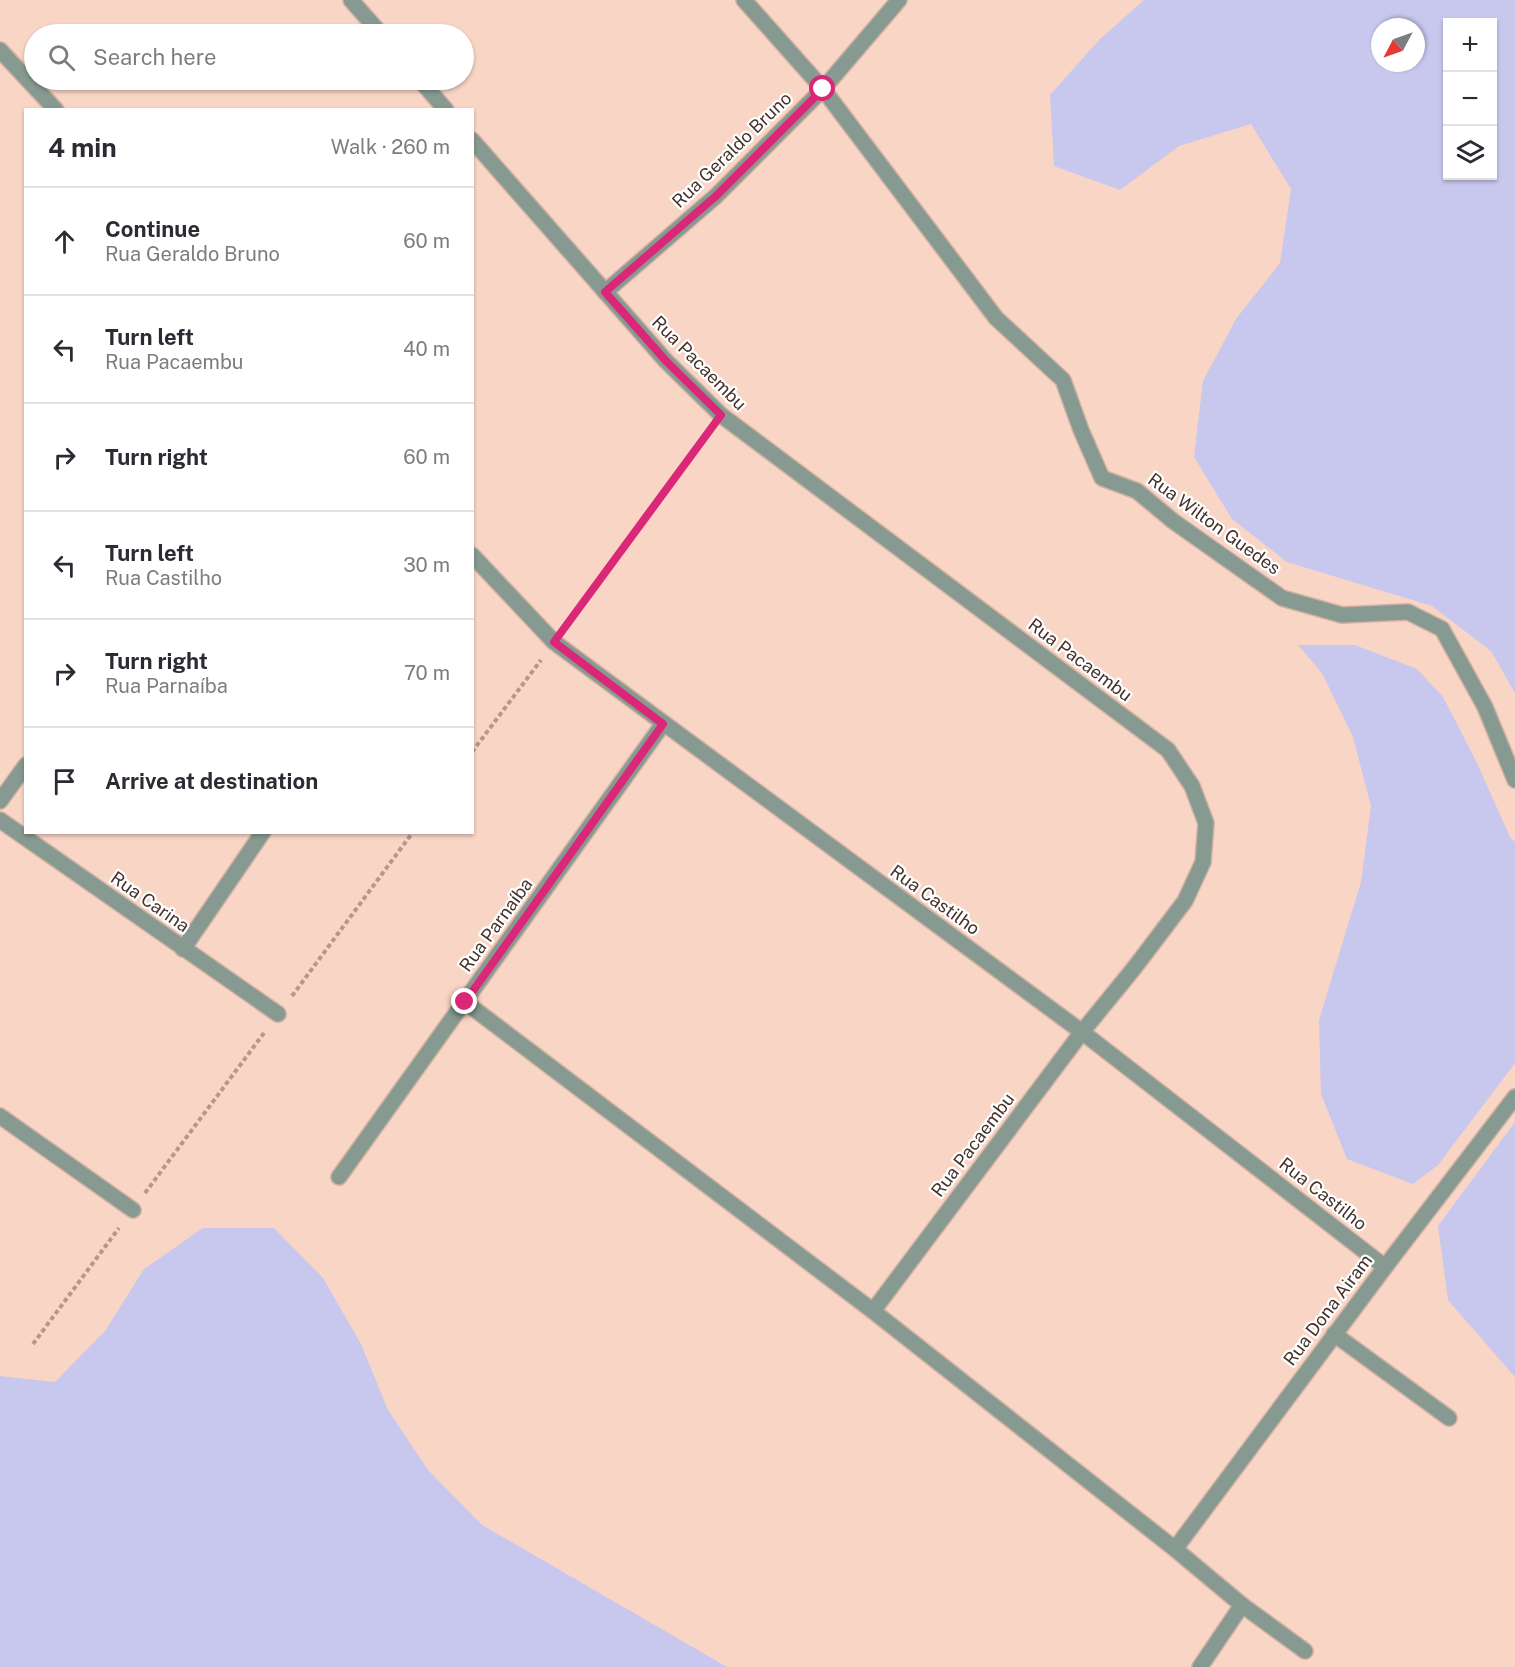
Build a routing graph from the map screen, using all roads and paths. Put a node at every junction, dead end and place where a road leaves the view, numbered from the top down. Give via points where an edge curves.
1 (351, 0) edge
2 (744, 0) edge
3 (899, 0) edge
4 (372, 24) edge
5 (0, 50) edge
6 (24, 76) edge
7 (823, 89) junction
8 (37, 90) edge
9 (429, 90) edge
10 (54, 108) edge
11 (444, 108) edge
12 (474, 142) edge
13 (605, 292) junction
14 (721, 415) junction
15 (474, 557) edge
16 (554, 642) junction
17 (663, 724) junction
18 (474, 749) edge
19 (24, 768) edge
20 (1515, 780) edge
21 (0, 801) edge
22 (0, 820) edge
23 (262, 834) edge
24 (412, 834) edge
25 (183, 949) junction
26 (465, 1002) junction
27 (278, 1014) junction
28 (1082, 1032) junction
29 (1512, 1101) edge
30 (0, 1116) edge
31 (339, 1177) dead end
32 (133, 1210) junction
33 (1385, 1267) junction
34 (873, 1311) junction
35 (1334, 1334) junction
36 (33, 1344) dead end
37 (1449, 1418) dead end
38 (1175, 1549) junction
39 (1242, 1605) junction
40 (1305, 1651) dead end
41 (1200, 1667) edge

1 - 4 street
2 - 7 street, Rua Wilton Guedes
3 - 7 street, Rua Geraldo Bruno
5 - 6 street
7 - 13 street, Rua Geraldo Bruno via 716,196
7 - 20 street, Rua Wilton Guedes via 996,318 1063,380 1102,478 1137,491 1282,598 1342,615 1408,612 1442,628 1485,707
8 - 10 street
9 - 11 street
12 - 13 street, Rua Pacaembu
13 - 14 street, Rua Pacaembu
14 - 16 path
14 - 28 street, Rua Pacaembu via 1168,750 1191,786 1206,823 1203,861 1185,901
15 - 16 street, Rua Castilho
16 - 17 street, Rua Castilho
16 - 18 path
17 - 26 street, Rua Parnaíba
17 - 28 street, Rua Castilho
19 - 21 street
22 - 25 street, Rua Carina
23 - 25 street
24 - 27 path
25 - 27 street, Rua Carina
26 - 31 street, Rua Parnaíba
26 - 34 street
27 - 32 path
28 - 33 street, Rua Castilho
28 - 34 street, Rua Pacaembu
29 - 33 street, Rua Dona Airam
30 - 32 street
32 - 36 path
33 - 35 street, Rua Dona Airam
34 - 38 street
35 - 37 street
35 - 38 street, Rua Dona Airam
38 - 39 street
39 - 40 street
39 - 41 street

